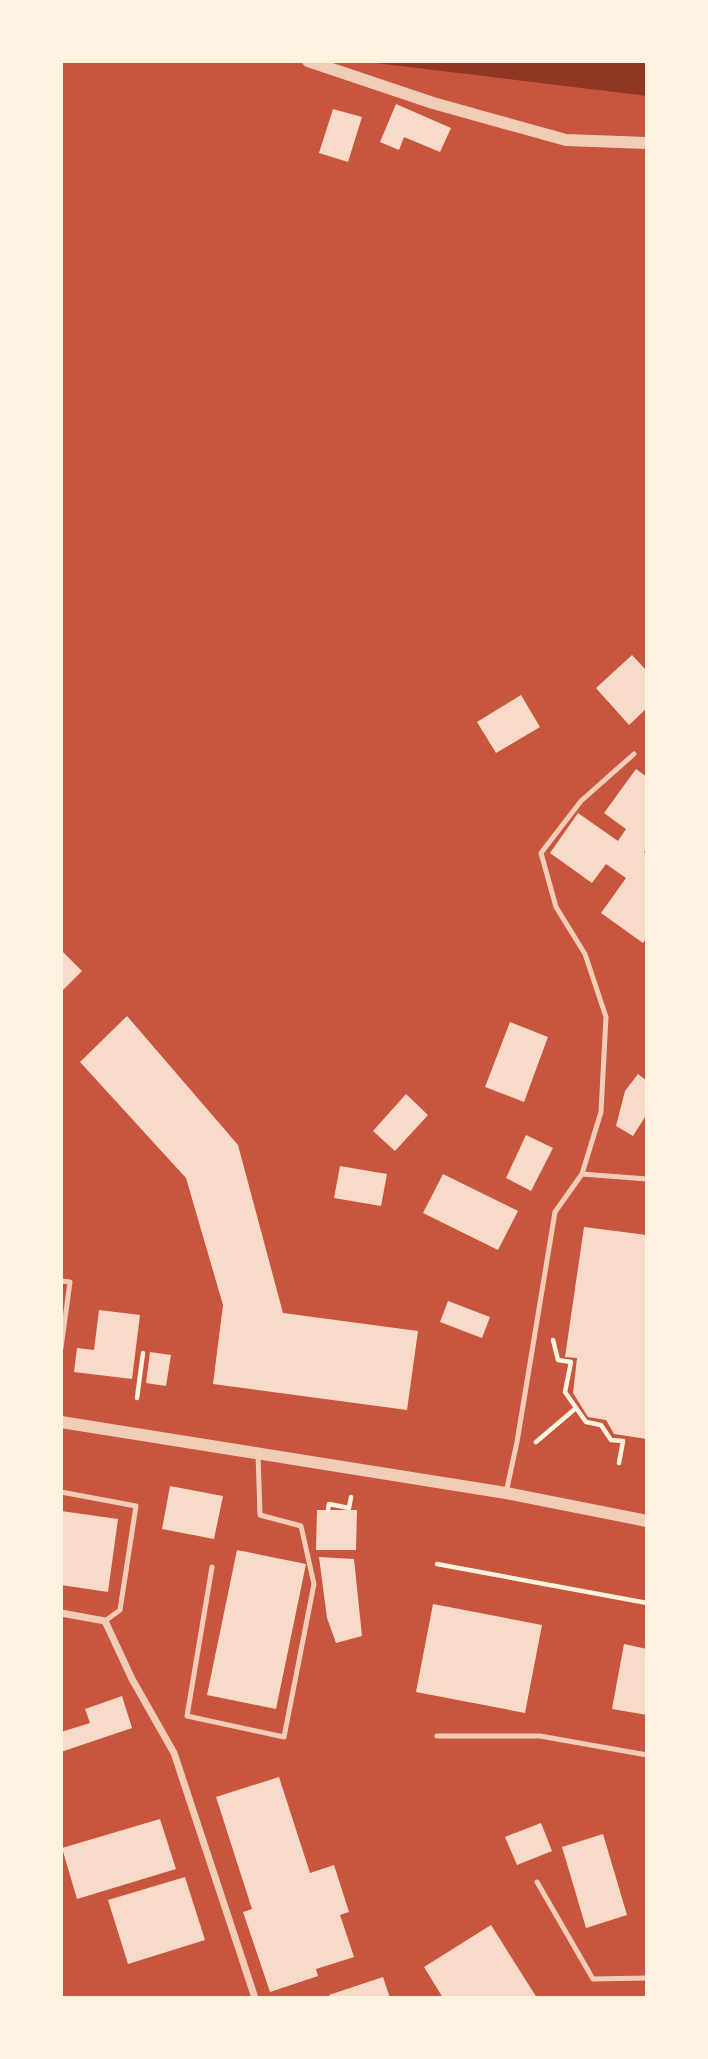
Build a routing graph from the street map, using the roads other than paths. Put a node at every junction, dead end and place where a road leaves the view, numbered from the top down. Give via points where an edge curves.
1 (308, 61) edge
2 (647, 143) edge
3 (634, 754) dead end
4 (582, 1174) junction
5 (646, 1178) edge
6 (61, 1281) edge
7 (61, 1348) edge
8 (61, 1422) edge
9 (258, 1454) junction
10 (61, 1492) edge
11 (506, 1493) junction
12 (647, 1521) edge
13 (212, 1567) dead end
14 (61, 1613) edge
15 (105, 1621) junction
16 (437, 1735) dead end
17 (647, 1755) edge
18 (537, 1882) dead end
19 (647, 1978) edge
20 (255, 1998) edge

1 - 2 street via 566,141
3 - 4 lane via 581,801 541,853 556,907 585,954 606,1017 601,1112
4 - 5 lane
4 - 11 lane via 555,1212
6 - 7 lane via 71,1282
8 - 9 street
9 - 11 street
9 - 13 lane via 260,1515 301,1527 314,1584 284,1737 187,1716
10 - 15 lane via 136,1506 120,1610
11 - 12 street
14 - 15 street
15 - 20 street via 174,1754
16 - 17 lane via 540,1736
18 - 19 lane via 593,1979

